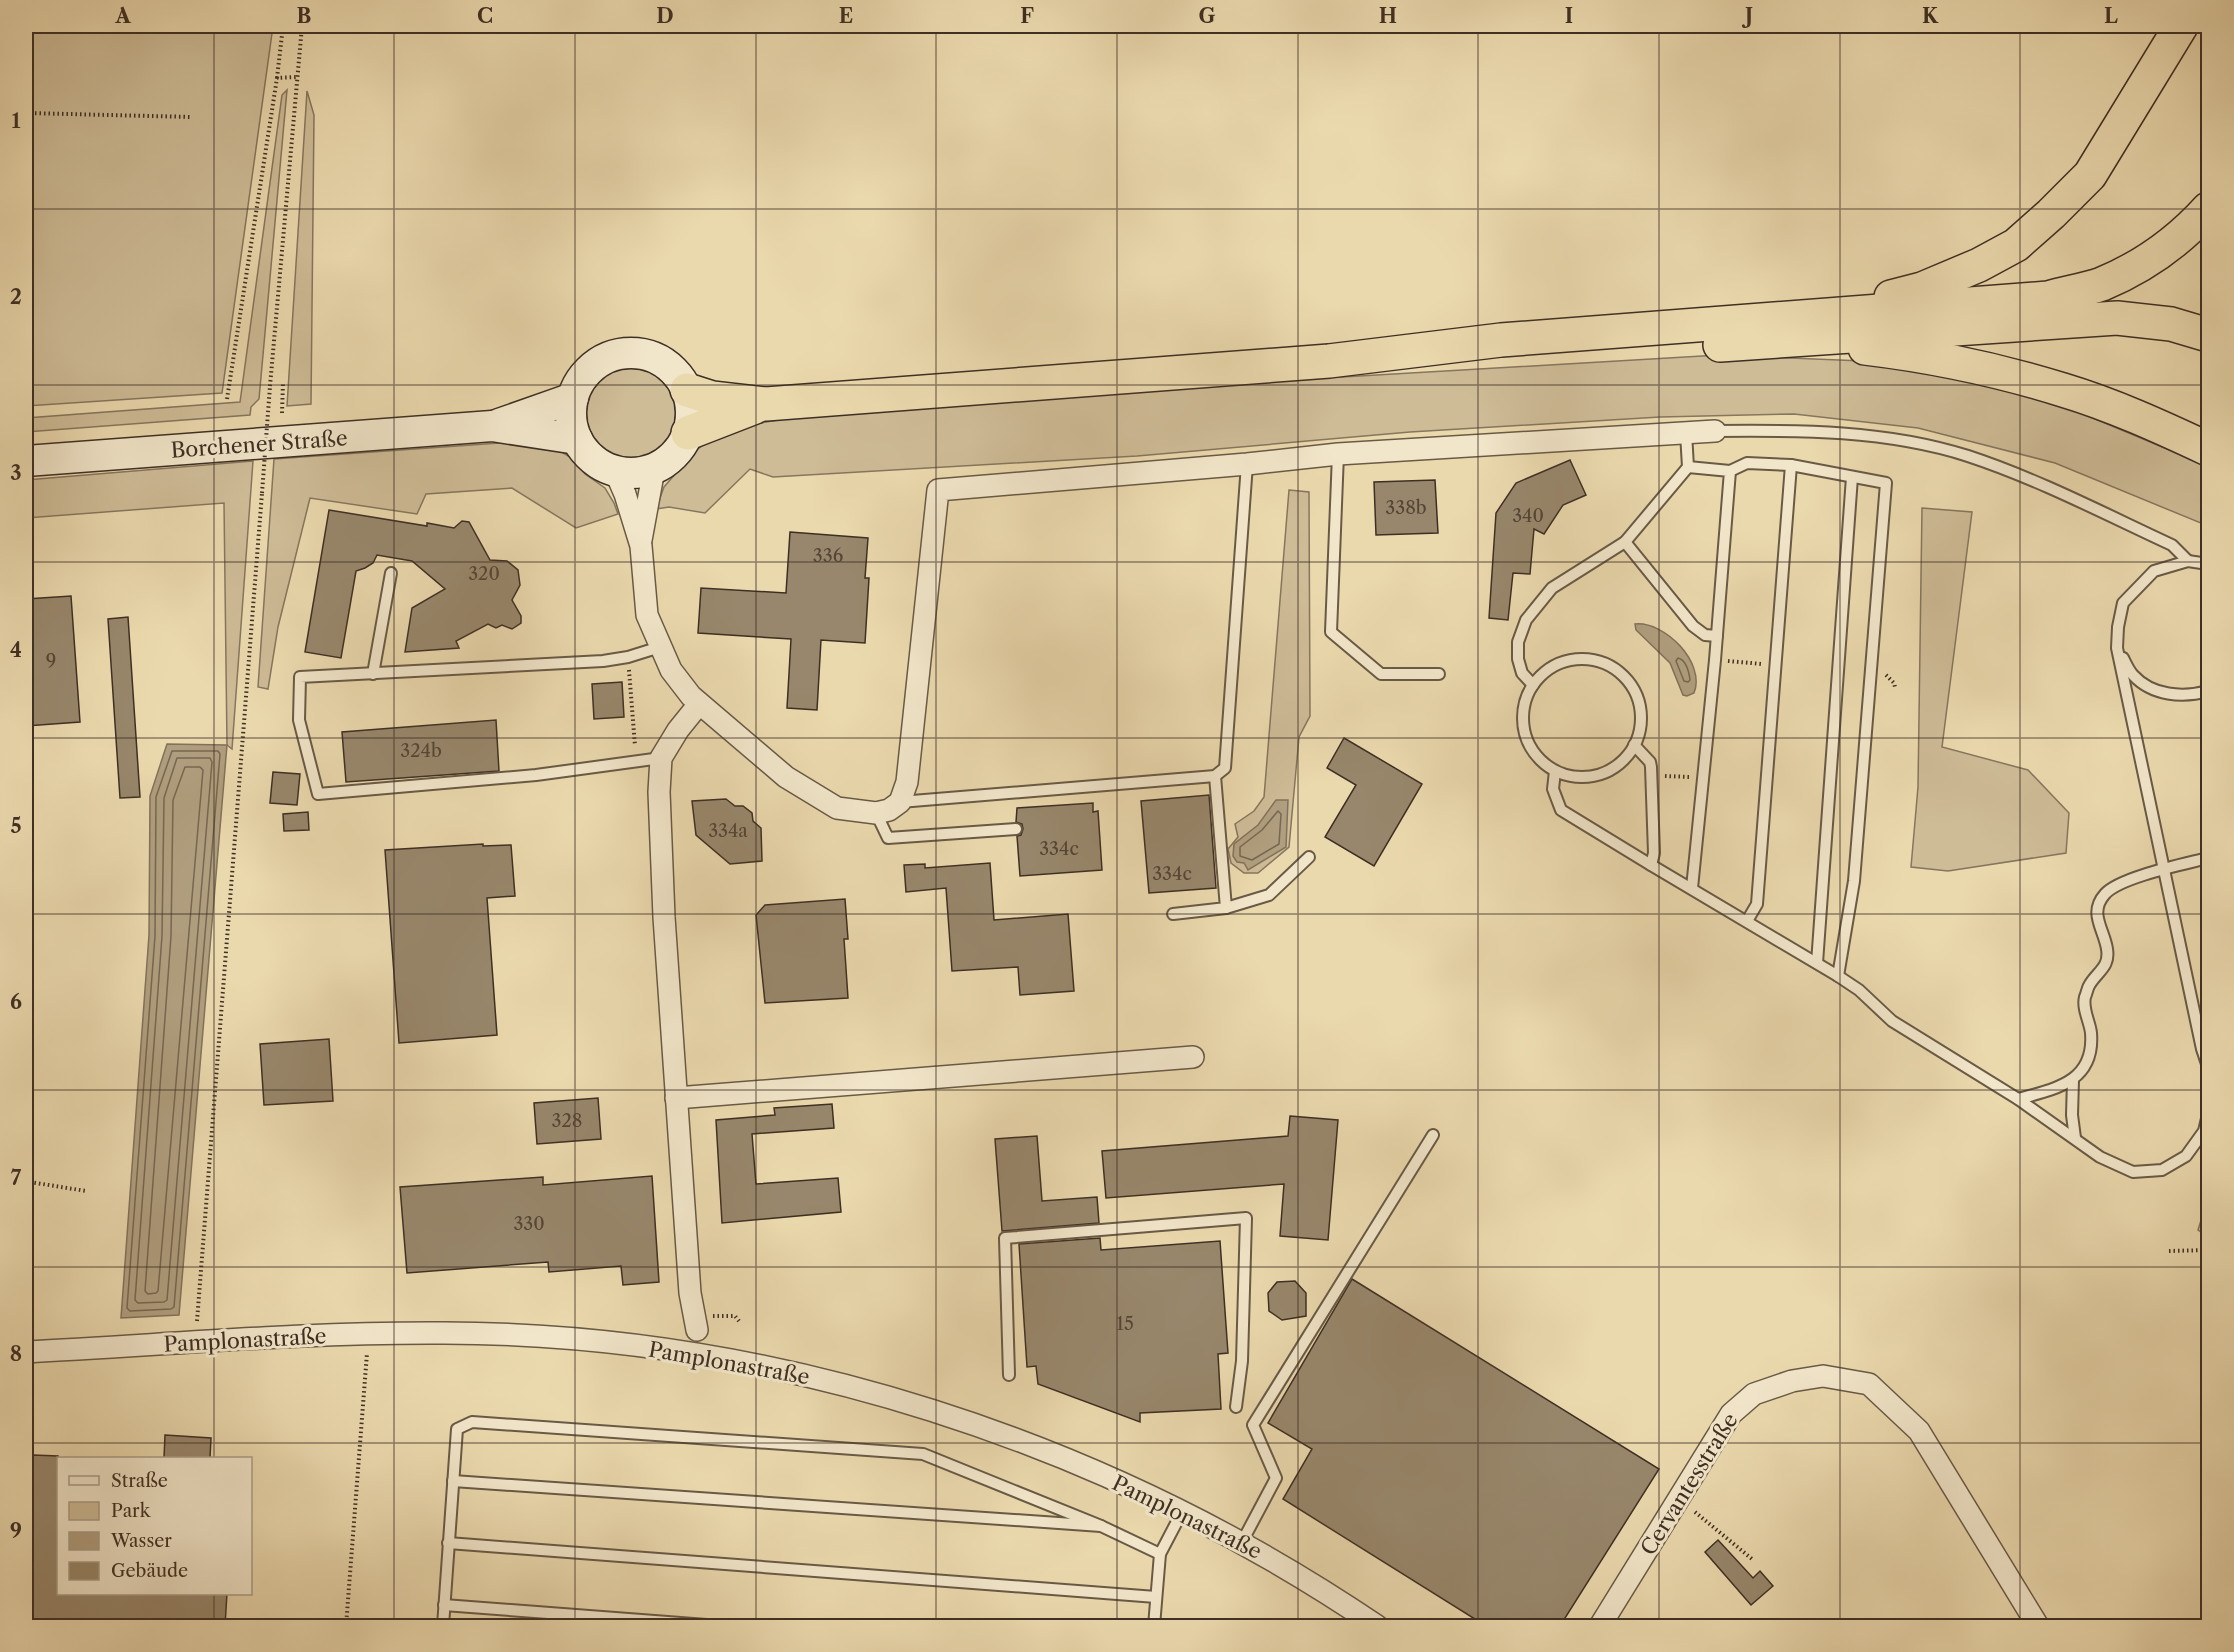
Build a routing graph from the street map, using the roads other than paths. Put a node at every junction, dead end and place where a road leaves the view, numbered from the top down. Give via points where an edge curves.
1 (2181, 26) edge
2 (2208, 209) edge
3 (1767, 319) junction
4 (2208, 335) edge
5 (1797, 340) junction
6 (1329, 362) junction
7 (687, 390) junction
8 (573, 398) junction
9 (766, 404) junction
10 (492, 426) junction
11 (1715, 431) joint
12 (688, 433) junction
13 (1686, 433) junction
14 (577, 439) junction
15 (2208, 449) edge
16 (1338, 454) junction
17 (26, 461) edge
18 (1247, 464) junction
19 (1791, 465) junction
20 (1688, 467) junction
21 (654, 469) junction
22 (615, 471) junction
23 (1730, 471) junction
24 (1852, 477) junction
25 (1625, 542) junction
26 (641, 546) junction
27 (2188, 561) junction
28 (2208, 564) edge
29 (391, 573) dead end
30 (1717, 636) junction
31 (660, 647) junction
32 (2117, 648) junction
33 (373, 674) junction
34 (1440, 674) dead end
35 (1533, 685) junction
36 (2208, 691) edge
37 (699, 704) junction
38 (1634, 745) junction
39 (661, 758) junction
40 (1555, 771) junction
41 (1215, 776) junction
42 (900, 802) junction
43 (876, 813) junction
44 (1016, 829) dead end
45 (1309, 857) dead end
46 (2208, 858) edge
47 (1651, 865) junction
48 (2166, 869) junction
49 (1692, 888) junction
50 (1226, 908) junction
51 (1173, 914) dead end
52 (1747, 921) junction
53 (1817, 963) junction
54 (1838, 975) junction
55 (1193, 1057) dead end
56 (2208, 1067) edge
57 (2073, 1080) junction
58 (676, 1098) junction
59 (2018, 1100) junction
60 (2208, 1114) edge
61 (1433, 1135) dead end
62 (2075, 1138) junction
63 (697, 1330) dead end
64 (26, 1352) edge
65 (1009, 1375) dead end
66 (1236, 1407) dead end
67 (453, 1481) junction
68 (1182, 1512) junction
69 (1101, 1526) junction
70 (1242, 1542) junction
71 (448, 1543) junction
72 (1160, 1554) junction
73 (1156, 1597) junction
74 (444, 1605) junction
75 (443, 1626) edge
76 (720, 1626) edge
77 (1154, 1626) edge
78 (1377, 1626) edge
79 (1600, 1626) edge
80 (2038, 1626) edge

1 - 3 highway via 2090,175 2016,245 1922,289 1881,300
2 - 3 highway via 2188,231 2144,263 2100,284 2048,298
3 - 6 highway via 1501,340
4 - 5 highway via 2171,324 2117,318
5 - 6 highway via 1501,361
5 - 15 highway via 1984,369 2064,390 2143,419
6 - 9 highway
7 - 8 main road via 663,362 627,353 609,357 593,367 580,381
7 - 9 highway via 712,398
7 - 12 main road via 691,411
8 - 10 main road, Borchener Straße
8 - 14 main road via 571,419
9 - 12 highway
10 - 14 main road, Borchener Straße
10 - 17 main road, Borchener Straße
11 - 13 street
11 - 27 lane via 1802,430 1907,441 1966,456 2029,479 2172,545
12 - 21 main road via 675,455
13 - 16 street
13 - 20 lane
14 - 22 main road via 599,465
16 - 18 street
16 - 34 lane via 1331,632 1381,674
18 - 41 lane via 1225,768
18 - 42 street via 938,490 907,782
19 - 23 lane via 1747,463
19 - 24 lane
19 - 52 lane via 1757,904
20 - 23 lane
20 - 25 lane
21 - 22 main road
21 - 26 street
22 - 26 street
23 - 30 lane
24 - 53 lane
24 - 54 lane via 1887,483 1854,881
25 - 30 lane via 1693,627 1705,635
25 - 35 lane via 1552,588 1527,620 1518,642 1518,659 1522,673
26 - 31 street via 647,615
27 - 28 lane
27 - 32 lane via 2154,571 2123,603
29 - 33 lane
30 - 49 lane
31 - 33 lane via 603,661
31 - 37 street via 672,670
32 - 36 lane via 2133,675 2157,692 2193,696
32 - 48 lane
33 - 39 lane via 300,677 299,720 318,794 536,775
35 - 38 lane via 1546,672 1570,661 1608,666 1629,683 1640,706 1641,720
35 - 40 lane via 1524,704 1524,730 1535,754
37 - 39 street
37 - 43 street via 786,777 837,808
38 - 40 lane via 1618,765 1600,774 1581,777
38 - 47 lane via 1650,762 1654,853
39 - 58 street via 664,917
40 - 47 lane via 1553,789 1561,810
41 - 42 lane
41 - 50 lane
42 - 43 street
43 - 44 lane via 888,838
45 - 50 lane via 1269,895
46 - 48 lane
47 - 49 lane
48 - 56 lane
48 - 57 lane via 2107,891 2099,902 2096,915 2108,951 2107,965 2089,985 2084,1002 2091,1050
49 - 52 lane
50 - 51 lane
52 - 53 lane
53 - 54 lane
54 - 59 lane via 1892,1022
55 - 58 street
57 - 59 lane
57 - 62 lane
58 - 63 street via 690,1293
59 - 62 lane
60 - 62 lane via 2204,1131 2186,1156 2162,1170 2133,1172
61 - 70 lane via 1253,1425 1276,1478
64 - 68 street, Pamplonastraße via 290,1337 445,1333 604,1342 719,1357 859,1388 930,1409 1099,1474
65 - 66 lane via 1005,1238 1246,1218 1242,1361
67 - 69 lane
67 - 69 lane via 457,1429 472,1422 492,1423 923,1454
67 - 71 lane
68 - 70 street, Pamplonastraße
68 - 72 lane
69 - 72 lane
70 - 78 street, Pamplonastraße
71 - 73 lane
71 - 74 lane
72 - 73 lane
73 - 77 lane
74 - 75 lane
74 - 76 lane
79 - 80 street, Cervantesstraße via 1731,1414 1754,1394 1823,1376 1869,1384 1919,1431

